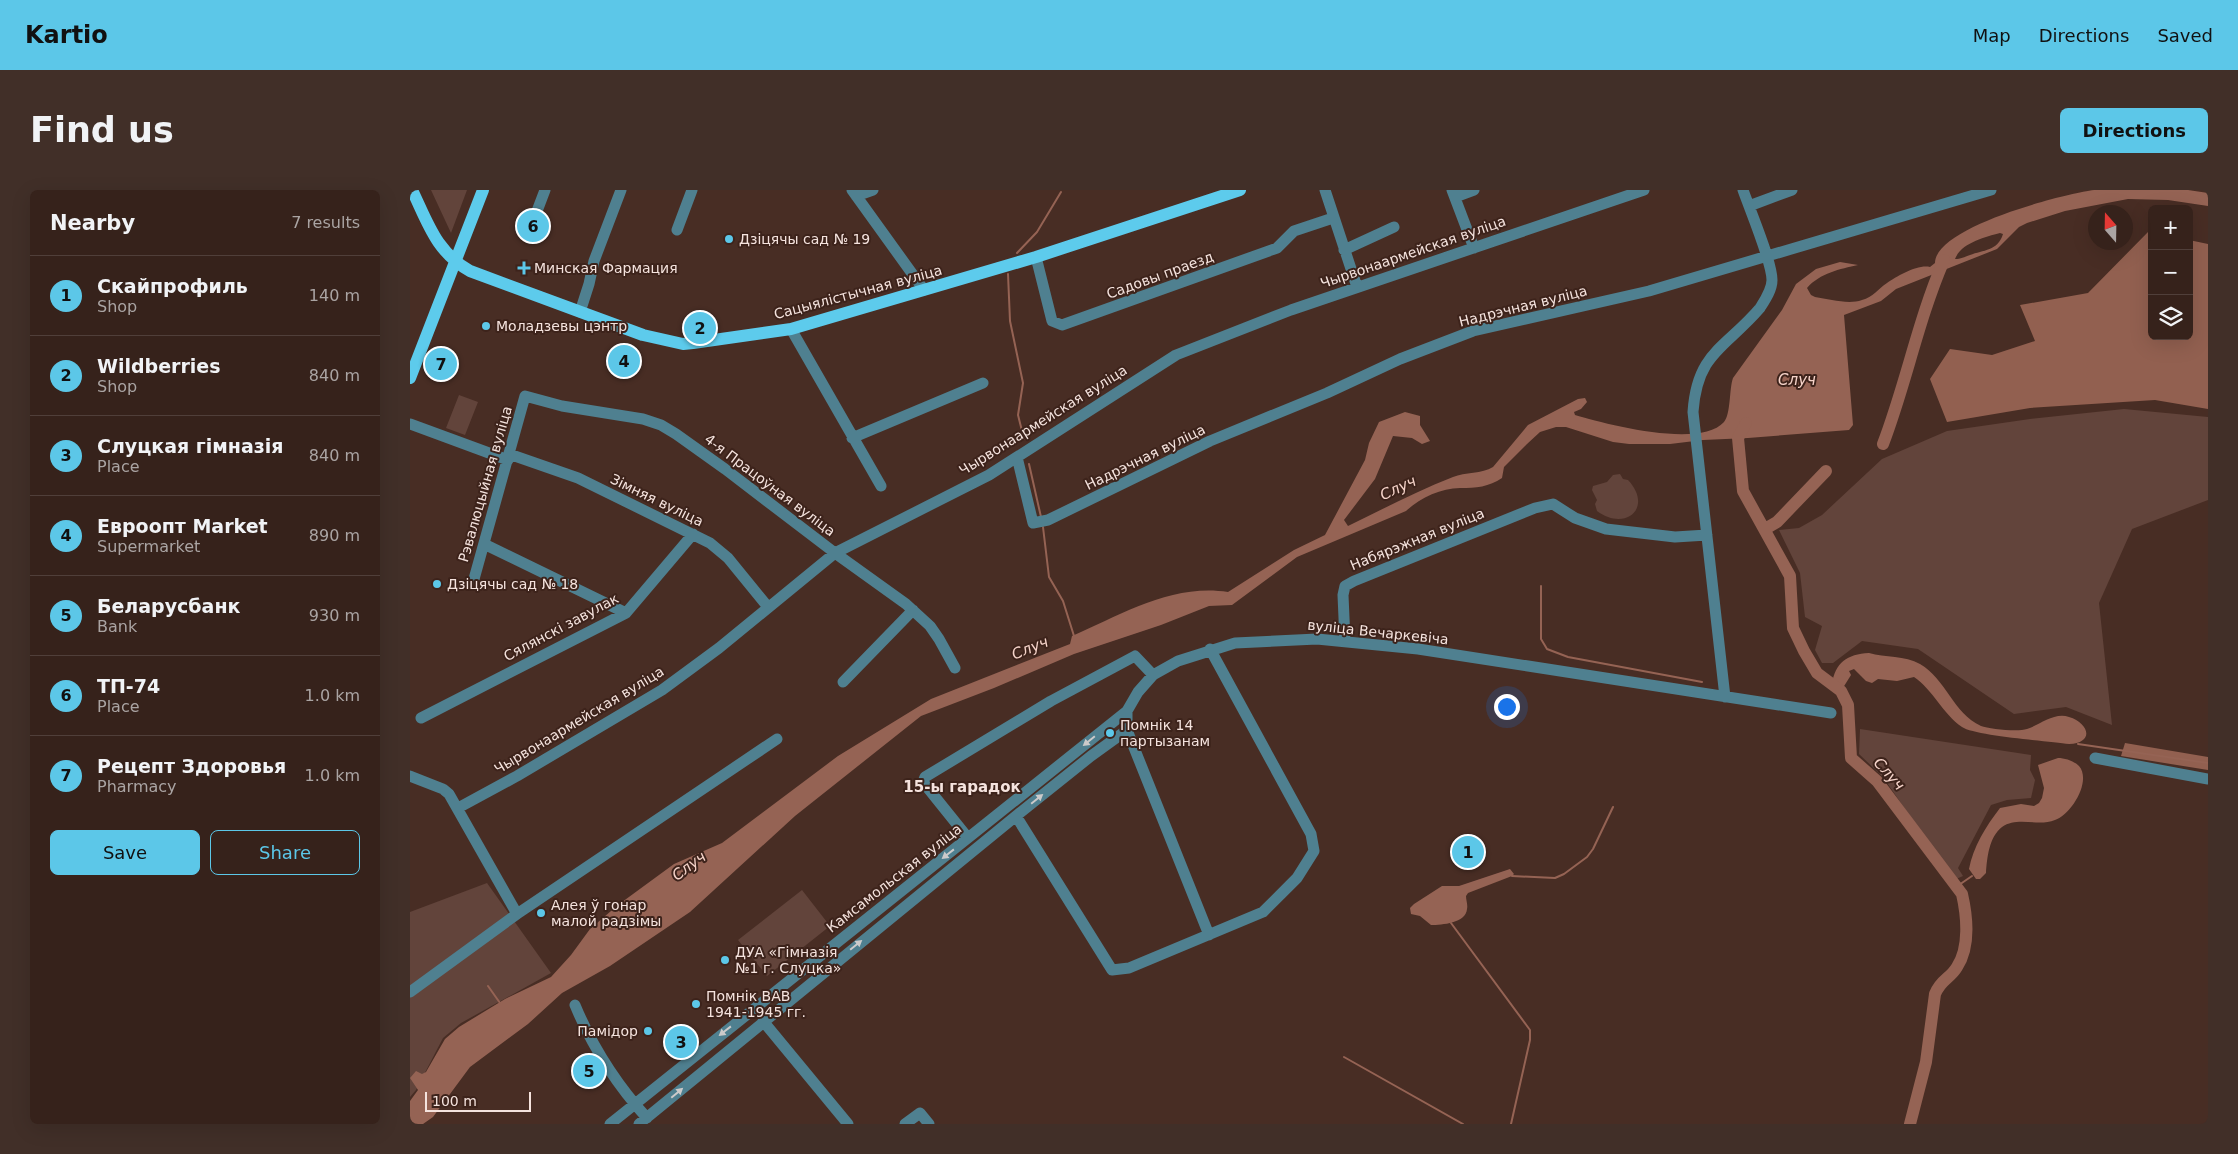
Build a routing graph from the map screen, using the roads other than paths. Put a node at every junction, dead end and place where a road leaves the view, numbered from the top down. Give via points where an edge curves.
1 (412, 190) edge
2 (483, 190) edge
3 (545, 190) edge
4 (621, 190) edge
5 (692, 190) edge
6 (873, 190) edge
7 (1238, 190) edge
8 (1325, 190) edge
9 (1474, 190) edge
10 (1644, 190) edge
11 (1743, 190) edge
12 (1792, 190) edge
13 (1991, 191) edge
14 (854, 193) edge
15 (1454, 193) edge
16 (1749, 206) junction
17 (1333, 218) junction
18 (534, 219) dead end
19 (1394, 227) dead end
20 (677, 230) dead end
21 (1474, 248) junction
22 (1344, 250) junction
23 (1036, 257) junction
24 (1767, 258) junction
25 (455, 263) junction
26 (1357, 287) junction
27 (924, 290) junction
28 (580, 312) junction
29 (792, 329) junction
30 (410, 378) edge
31 (983, 382) dead end
32 (525, 396) joint
33 (410, 424) edge
34 (852, 438) junction
35 (509, 457) junction
36 (1017, 457) junction
37 (881, 486) dead end
38 (693, 534) junction
39 (1707, 535) junction
40 (484, 544) junction
41 (835, 553) junction
42 (474, 579) dead end
43 (768, 607) junction
44 (913, 610) junction
45 (626, 613) junction
46 (1344, 641) junction
47 (1210, 650) junction
48 (954, 668) dead end
49 (1153, 675) junction
50 (843, 682) dead end
51 (1725, 697) junction
52 (1127, 711) junction
53 (1830, 713) dead end
54 (421, 718) dead end
55 (1127, 730) junction
56 (778, 739) dead end
57 (2095, 758) dead end
58 (410, 776) edge
59 (2208, 778) edge
60 (458, 808) junction
61 (1016, 816) junction
62 (968, 838) junction
63 (517, 914) junction
64 (1209, 935) junction
65 (410, 992) edge
66 (575, 1005) dead end
67 (763, 1022) junction
68 (634, 1104) junction
69 (643, 1121) edge
70 (610, 1124) edge
71 (848, 1124) edge
72 (905, 1124) edge
73 (929, 1124) edge

1 - 25 main road via 440,246
2 - 25 main road
3 - 18 street
4 - 28 street via 594,260
5 - 20 street
6 - 14 street
7 - 23 main road, Сацыялістычная вуліца
8 - 17 street
9 - 15 street
10 - 21 street, Чырвонаармейская вуліца
11 - 16 street
12 - 16 street
13 - 24 street, Надрэчная вуліца via 1851,230
14 - 27 street
15 - 21 street
16 - 24 street
17 - 22 street
17 - 23 street, Садовы праезд via 1294,231 1277,248 1062,326 1052,320
19 - 22 street
21 - 26 street, Чырвонаармейская вуліца
22 - 26 street
23 - 27 main road, Сацыялістычная вуліца
24 - 36 street, Надрэчная вуліца via 1649,291 1472,331 1210,441 1048,520 1033,523
24 - 39 street via 1772,281 1766,299 1712,355 1697,381 1694,428
25 - 28 main road, Сацыялістычная вуліца
25 - 30 main road
26 - 36 street, Чырвонаармейская вуліца via 1183,352
27 - 29 main road, Сацыялістычная вуліца
28 - 29 main road, Сацыялістычная вуліца via 643,335 683,344
29 - 34 street
31 - 34 street
32 - 35 street, Рэвалюцыйная вуліца
32 - 41 street, 4-я Працоўная вуліца via 660,425 726,469
33 - 35 street, Зімняя вуліца
34 - 37 street
35 - 38 street, Зімняя вуліца via 578,478
35 - 40 street, Рэвалюцыйная вуліца
36 - 41 street, Чырвонаармейская вуліца via 989,475
38 - 43 street, Зімняя вуліца via 728,558
38 - 45 street, Сялянскі завулак
39 - 46 street, Набярэжная вуліца via 1675,536 1606,529 1575,518 1553,504 1535,508 1346,586 1343,595
39 - 51 street
40 - 42 street, Рэвалюцыйная вуліца
40 - 45 street
41 - 43 street, Чырвонаармейская вуліца
41 - 44 street, 4-я Працоўная вуліца
43 - 60 street, Чырвонаармейская вуліца via 662,690
44 - 48 street, 4-я Працоўная вуліца via 930,626
44 - 50 street
45 - 54 street, Сялянскі завулак
46 - 47 street, вуліца Вечаркевіча via 1285,639 1235,643
46 - 51 street, вуліца Вечаркевіча via 1418,649
47 - 49 street, вуліца Вечаркевіча via 1178,661
47 - 64 street via 1312,834 1314,852 1297,878 1262,912
49 - 52 street
49 - 62 street via 1135,656 1051,701 925,777 924,782
51 - 53 street
52 - 55 street
52 -> 62 street, Камсамольская вуліца
61 -> 55 street, Камсамольская вуліца
55 - 64 street
56 - 63 street
57 - 59 street
58 - 60 street via 443,789
60 - 63 street
61 - 64 street via 1112,970 1129,968
67 -> 61 street, Камсамольская вуліца
62 -> 68 street, Камсамольская вуліца
63 - 65 street
66 - 68 street via 588,1036
69 -> 67 street, Камсамольская вуліца
67 - 71 street
68 - 69 street
68 - 70 street, Камсамольская вуліца
72 - 73 street via 920,1113

